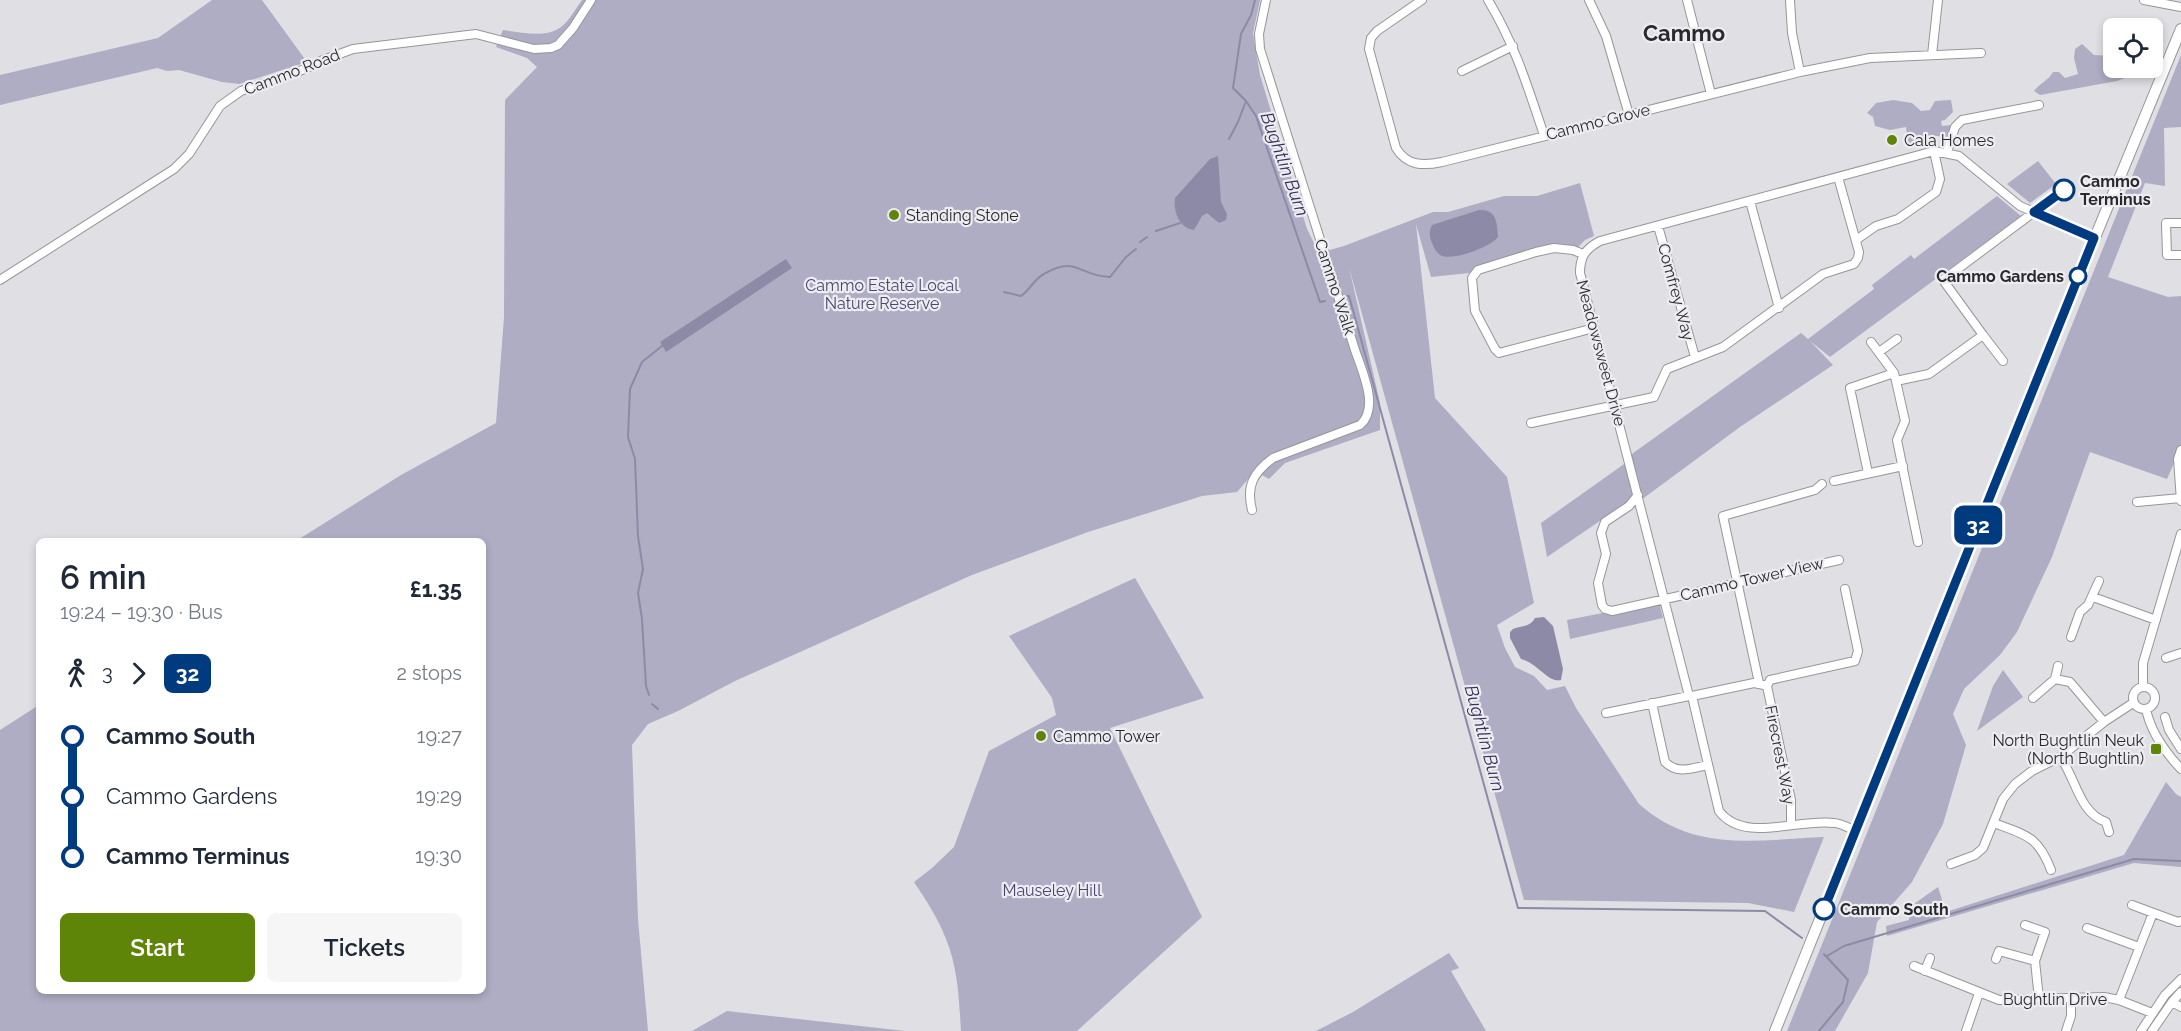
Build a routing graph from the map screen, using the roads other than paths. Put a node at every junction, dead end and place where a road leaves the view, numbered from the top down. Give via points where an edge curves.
1 (591, 0) edge
2 (1266, 0) edge
3 (1422, 0) edge
4 (1488, 0) edge
5 (1589, 0) edge
6 (1687, 0) edge
7 (1790, 0) edge
8 (1938, 0) edge
9 (2144, 0) edge
10 (2181, 7) edge
11 (2180, 35) edge
12 (1513, 46) junction
13 (1981, 53) dead end
14 (1932, 55) junction
15 (1462, 71) dead end
16 (1800, 72) junction
17 (1712, 94) junction
18 (2039, 105) dead end
19 (1629, 115) junction
20 (1544, 135) junction
21 (1934, 151) junction
22 (1947, 152) junction
23 (1838, 177) junction
24 (1750, 201) junction
25 (2034, 212) junction
26 (2181, 223) edge
27 (1658, 226) junction
28 (2094, 238) junction
29 (1856, 240) junction
30 (1583, 254) junction
31 (2181, 255) edge
32 (0, 280) edge
33 (1779, 308) junction
34 (1594, 328) junction
35 (1983, 335) junction
36 (1897, 339) dead end
37 (1871, 342) dead end
38 (1879, 352) junction
39 (1695, 357) junction
40 (2003, 361) dead end
41 (1895, 377) junction
42 (1615, 406) junction
43 (1531, 423) dead end
44 (2181, 450) edge
45 (1903, 466) junction
46 (1868, 473) junction
47 (1834, 481) dead end
48 (1822, 484) dead end
49 (2181, 493) edge
50 (1638, 495) junction
51 (2181, 500) edge
52 (2138, 502) dead end
53 (1252, 510) dead end
54 (2181, 534) edge
55 (1918, 542) dead end
56 (2178, 557) edge
57 (1839, 560) dead end
58 (2098, 581) dead end
59 (1738, 582) junction
60 (1845, 589) dead end
61 (2093, 597) junction
62 (1665, 599) junction
63 (2156, 620) junction
64 (2071, 637) dead end
65 (2181, 653) edge
66 (2166, 658) dead end
67 (2058, 666) dead end
68 (2055, 679) junction
69 (1763, 684) junction
70 (2143, 687) junction
71 (1690, 696) junction
72 (2033, 698) dead end
73 (1652, 703) junction
74 (2133, 703) junction
75 (2146, 709) junction
76 (1606, 713) dead end
77 (2165, 717) dead end
78 (2104, 722) junction
79 (2175, 741) junction
80 (2165, 749) junction
81 (2181, 749) edge
82 (2060, 757) junction
83 (1708, 765) junction
84 (2181, 769) edge
85 (1994, 823) junction
86 (1791, 824) junction
87 (1856, 831) junction
88 (2109, 832) dead end
89 (1951, 864) dead end
90 (2051, 870) dead end
91 (2132, 905) dead end
92 (2153, 913) junction
93 (2181, 921) edge
94 (2025, 925) dead end
95 (2087, 928) dead end
96 (2139, 947) junction
97 (1930, 958) dead end
98 (1996, 959) dead end
99 (2035, 961) junction
100 (1914, 966) dead end
101 (1925, 971) junction
102 (2181, 979) edge
103 (2181, 992) edge
104 (1979, 993) junction
105 (2071, 997) junction
106 (2039, 999) junction
107 (2119, 1000) junction
108 (2172, 1002) junction
109 (2181, 1007) edge
110 (2152, 1013) junction
111 (1775, 1031) edge
112 (1966, 1031) edge
113 (2066, 1031) edge
114 (2140, 1031) edge
115 (2152, 1031) edge

1 - 32 street, Cammo Road via 573,28 551,48 534,49 476,34 364,48 241,91 220,106 189,154 174,169
2 - 53 street, Cammo Walk via 1258,34 1260,49 1369,402 1360,425 1264,465 1249,490
3 - 20 street, Cammo Grove via 1377,31 1369,49 1400,154 1413,163 1430,165
4 - 12 street
5 - 19 street via 1606,36
6 - 17 street
7 - 16 street
8 - 14 street
9 - 10 street
11 - 28 main road
12 - 15 street
12 - 20 street
13 - 14 street, Cammo Grove
14 - 16 street, Cammo Grove via 1870,58
16 - 17 street, Cammo Grove
17 - 19 street, Cammo Grove
18 - 22 street via 1962,120 1955,127
19 - 20 street, Cammo Grove
21 - 22 street
21 - 23 street
21 - 29 street via 1940,179 1936,192 1898,219 1876,226
22 - 25 street via 1965,160 2020,207
23 - 24 street
23 - 29 street
24 - 27 street
24 - 33 street
25 - 28 street
25 - 35 street via 1943,280
26 - 31 street via 2166,223 2167,255
27 - 30 street via 1600,242
27 - 39 street, Comfrey Way
28 - 87 main road
29 - 33 street via 1859,252 1854,264 1823,274
30 - 34 street, Meadowsweet Drive via 1580,273
30 - 34 street via 1554,248 1478,270 1472,278 1475,311 1499,353
33 - 39 street via 1723,347
34 - 42 street, Meadowsweet Drive
35 - 40 street
35 - 41 street via 1929,374
36 - 38 street
37 - 38 street
38 - 41 street
39 - 42 street via 1667,369 1654,397
41 - 45 street via 1905,421 1897,440
41 - 46 street via 1850,388
42 - 43 street
42 - 50 street, Meadowsweet Drive
44 - 49 street
45 - 46 street
45 - 55 street
46 - 47 street
48 - 59 street, Firecrest Way via 1815,490 1723,516
49 - 51 street
50 - 62 street, Meadowsweet Drive
50 - 62 street, Cammo Tower View via 1605,522 1601,533 1606,560 1598,583 1602,605 1612,611
51 - 52 street
54 - 56 street
56 - 63 street
57 - 59 street, Cammo Tower View
58 - 61 street
59 - 62 street, Cammo Tower View
59 - 69 street, Firecrest Way
60 - 69 street via 1858,651 1855,660
61 - 63 street
61 - 64 street via 2080,612
62 - 71 street, Meadowsweet Drive
63 - 70 street via 2143,663
65 - 66 street
67 - 68 street
68 - 72 street
68 - 78 street via 2070,682
69 - 71 street
69 - 86 street, Firecrest Way via 1791,800
70 - 74 street via 2134,692
70 - 75 street via 2155,695 2153,705
71 - 73 street
71 - 83 street, Meadowsweet Drive
73 - 76 street
73 - 83 street via 1665,762 1682,770
74 - 75 street
74 - 78 street
75 - 80 street
77 - 79 street
78 - 82 street
79 - 80 street
79 - 81 street
80 - 84 street
82 - 85 street via 2015,784 2003,799
82 - 88 street via 2087,809 2106,822
83 - 86 street, Meadowsweet Drive via 1719,811 1730,822 1746,827
85 - 89 street via 1983,848
85 - 90 street via 2035,841
86 - 87 street, Meadowsweet Drive via 1835,822
87 - 111 main road
91 - 92 street
92 - 93 street
92 - 96 street
94 - 99 street via 2046,929
95 - 96 street
96 - 107 street
97 - 101 street
98 - 99 street via 1999,951
99 - 106 street
100 - 101 street, Bughtlin Drive
101 - 104 street, Bughtlin Drive
102 - 110 street
103 - 108 street
104 - 106 street, Bughtlin Drive via 1999,1000
104 - 112 street
105 - 106 street, Bughtlin Drive
105 - 107 street, Bughtlin Drive
105 - 113 street
107 - 110 street, Bughtlin Drive
108 - 109 street
108 - 115 street
110 - 114 street

